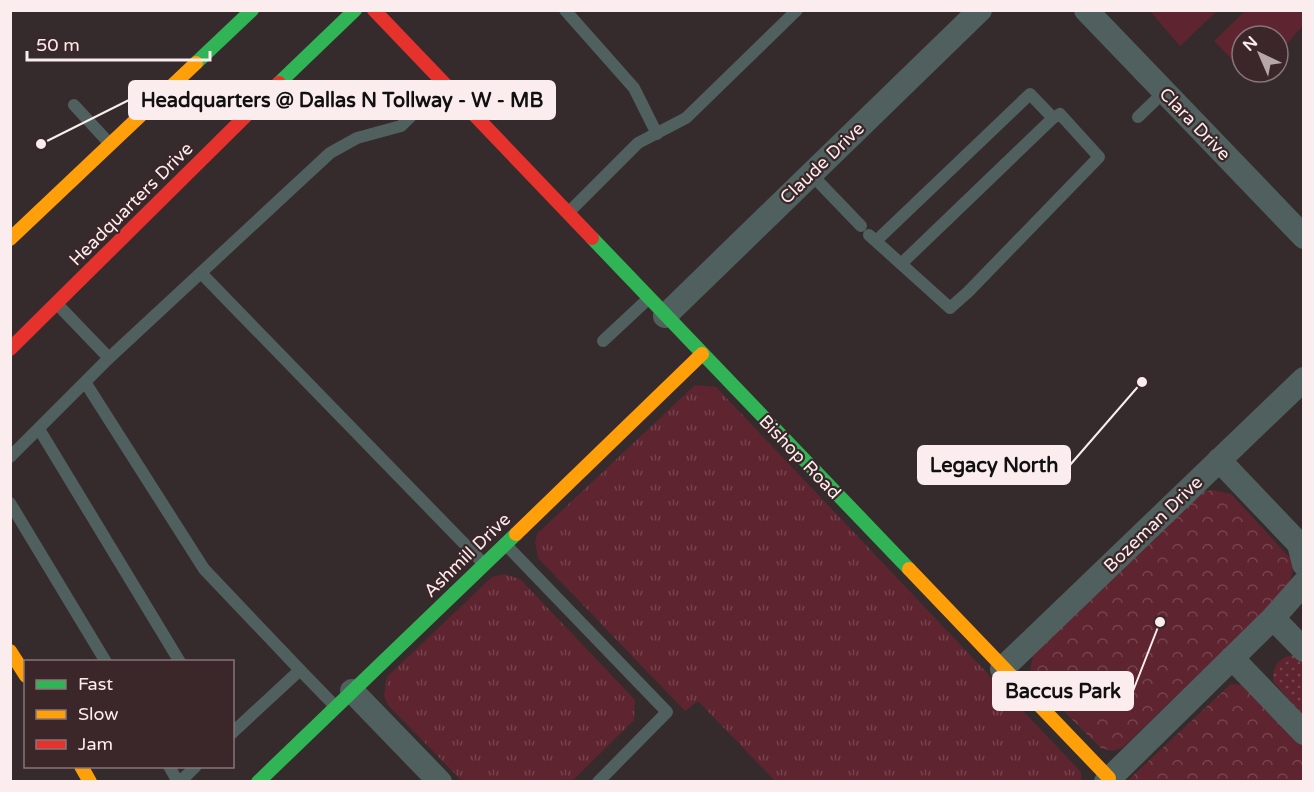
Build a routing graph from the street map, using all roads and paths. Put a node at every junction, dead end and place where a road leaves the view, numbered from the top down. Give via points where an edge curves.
1 (252, 10) edge
2 (355, 10) edge
3 (374, 10) edge
4 (565, 10) edge
5 (797, 10) edge
6 (980, 10) edge
7 (1086, 10) edge
8 (444, 84) junction
9 (1164, 92) junction
10 (74, 105) dead end
11 (1138, 117) dead end
12 (1053, 118) junction
13 (657, 134) junction
14 (110, 144) junction
15 (811, 174) junction
16 (568, 213) junction
17 (868, 234) junction
18 (1304, 237) edge
19 (10, 239) edge
20 (901, 264) junction
21 (201, 273) junction
22 (57, 304) junction
23 (656, 307) junction
24 (603, 341) dead end
25 (10, 349) edge
26 (702, 354) junction
27 (109, 358) junction
28 (1304, 379) edge
29 (85, 382) junction
30 (39, 429) junction
31 (10, 457) edge
32 (1219, 460) junction
33 (10, 503) edge
34 (505, 544) junction
35 (484, 564) junction
36 (1304, 564) edge
37 (1304, 583) edge
38 (1273, 618) junction
39 (1304, 650) edge
40 (10, 651) edge
41 (1232, 658) junction
42 (105, 660) edge
43 (179, 660) edge
44 (1002, 669) junction
45 (300, 670) junction
46 (24, 673) edge
47 (344, 699) junction
48 (234, 731) edge
49 (1304, 733) edge
50 (82, 768) edge
51 (170, 768) edge
52 (194, 768) edge
53 (1108, 780) edge
54 (90, 782) edge
55 (179, 782) edge
56 (258, 782) edge
57 (440, 782) edge
58 (598, 782) edge

1 - 14 street
2 - 22 street, Headquarters Drive
3 - 8 street, Bishop Road
4 - 13 lane via 634,88
5 - 13 lane via 686,118
6 - 15 street, Claude Drive
7 - 9 street, Clara Drive
8 - 16 street, Bishop Road
8 - 21 lane via 401,126 357,138 330,153
9 - 11 lane
9 - 18 street, Clara Drive
10 - 14 lane
12 - 17 lane via 1030,94
12 - 20 lane
12 - 20 lane via 1060,114 1103,152 968,292 950,308
13 - 16 lane via 638,143
14 - 19 street
15 - 17 lane
15 - 23 street, Claude Drive
16 - 23 street, Bishop Road
17 - 20 lane
21 - 27 lane
21 - 35 lane
22 - 25 street, Headquarters Drive
22 - 27 lane
23 - 24 lane
23 - 26 street, Bishop Road
26 - 34 street, Ashmill Drive
26 - 44 street, Bishop Road
27 - 29 lane
28 - 32 street, Bozeman Drive
29 - 30 lane
29 - 45 lane via 204,569
30 - 31 lane
30 - 43 lane
32 - 36 street via 1299,544
32 - 44 street, Bozeman Drive
33 - 42 lane
34 - 35 street, Ashmill Drive
34 - 58 lane via 667,712
35 - 47 street, Ashmill Drive
37 - 38 street, Bishop Road
38 - 39 street
38 - 41 street, Bishop Road
40 - 46 street
41 - 49 street
41 - 53 street, Bishop Road
44 - 53 street, Bishop Road
45 - 47 lane
45 - 48 lane
47 - 56 street, Ashmill Drive
47 - 57 street
50 - 54 street
51 - 55 lane
52 - 55 lane

